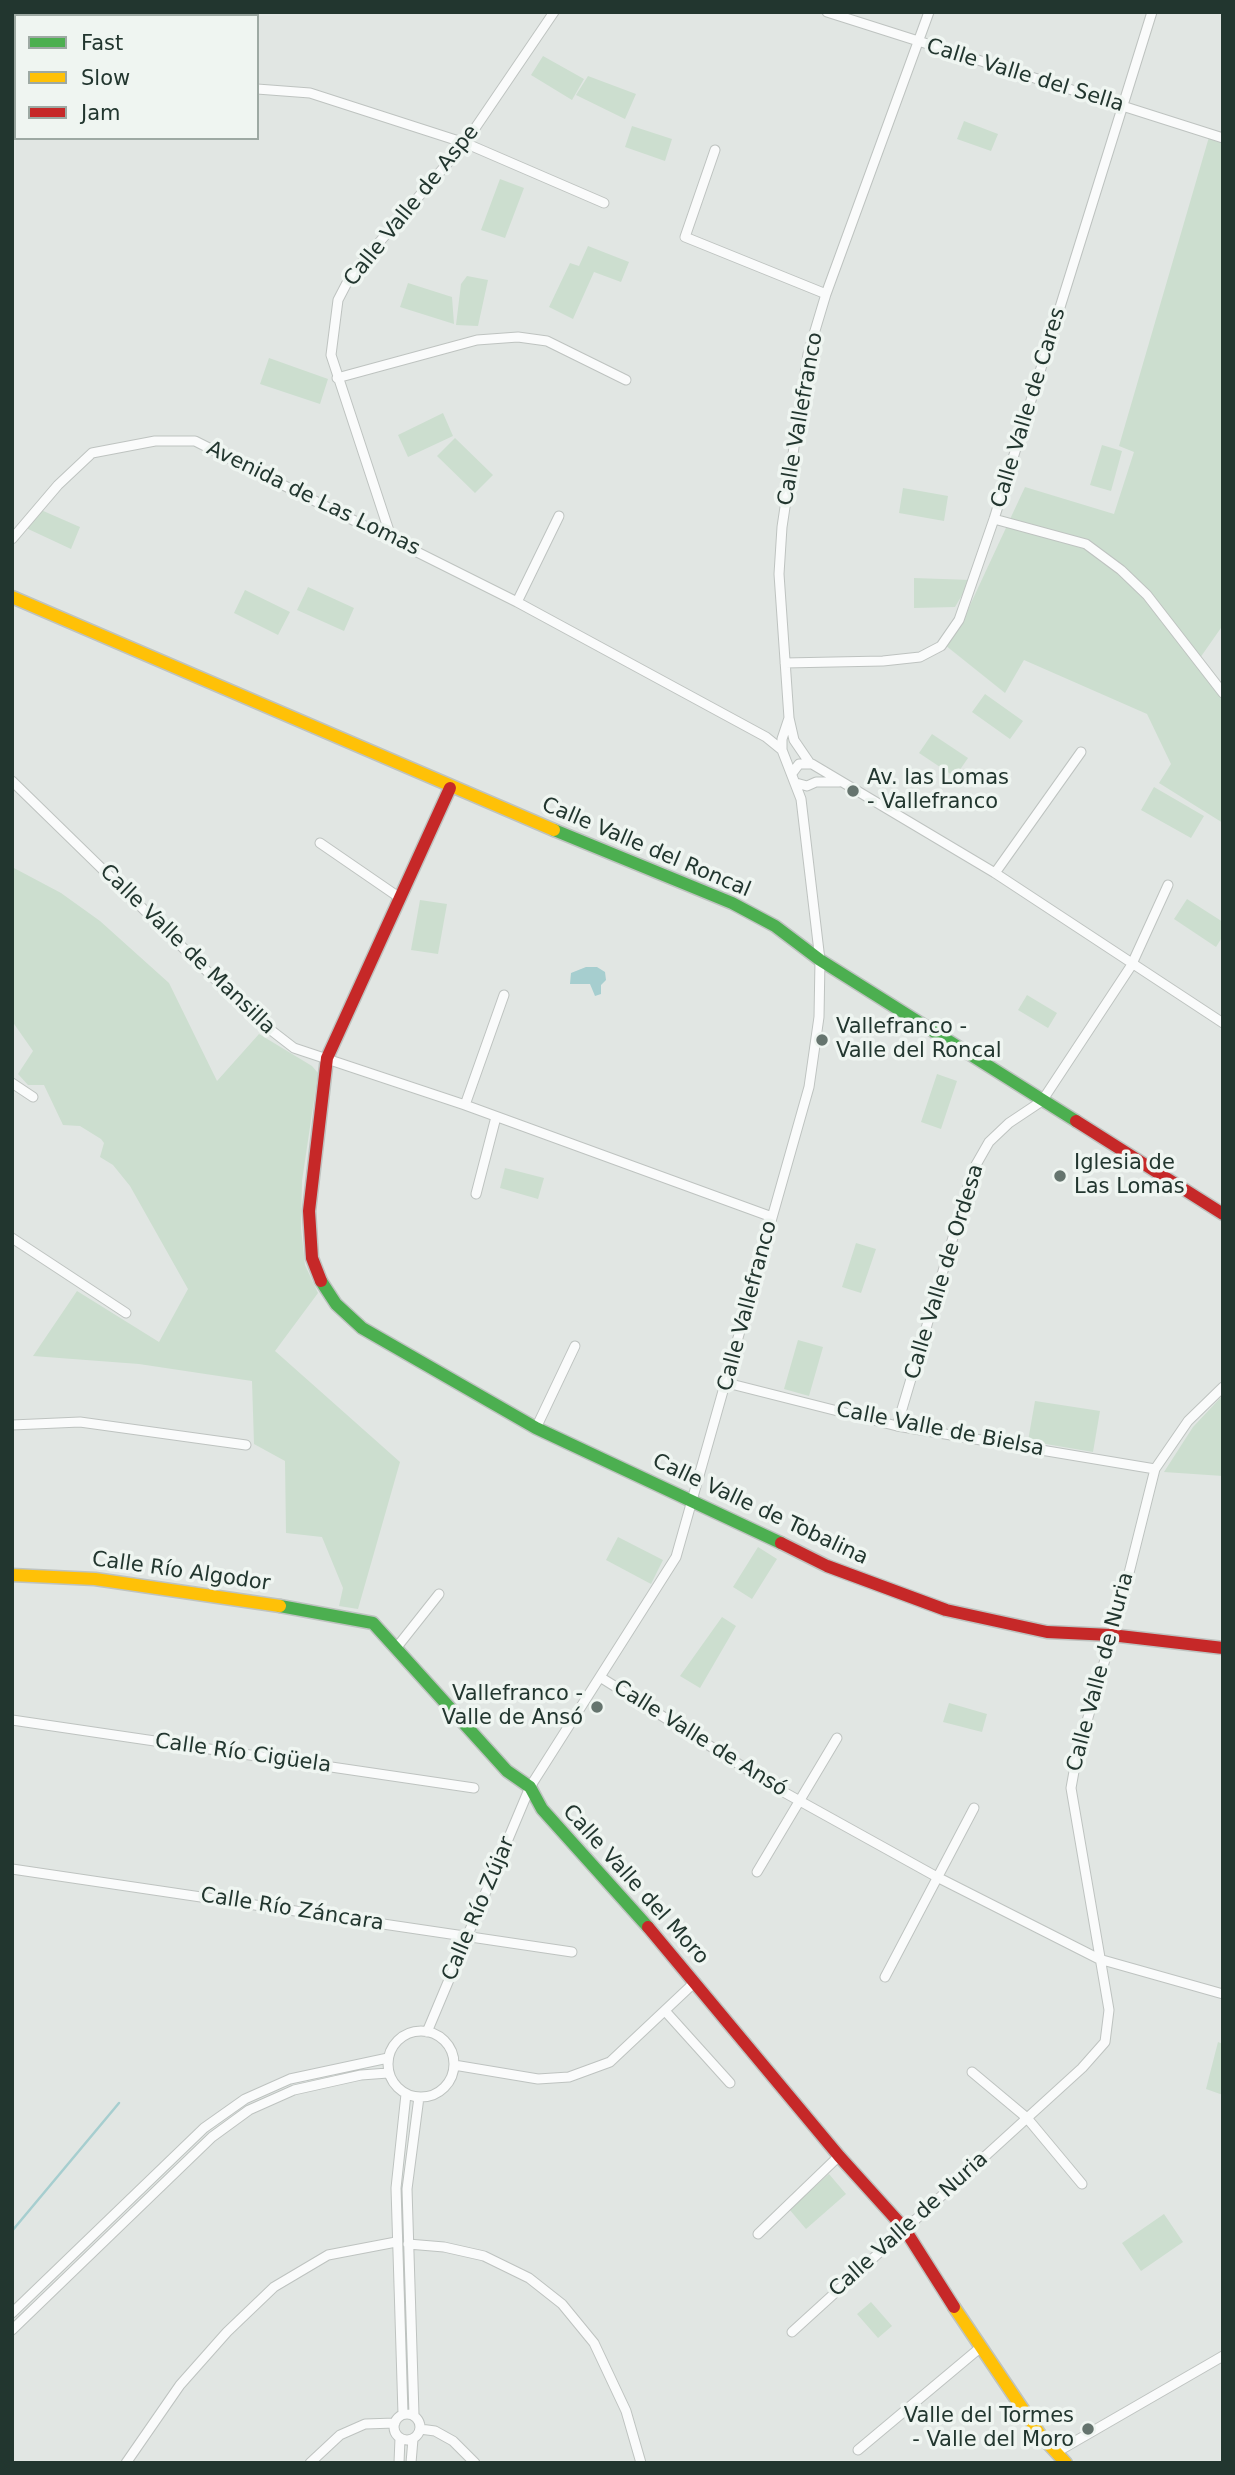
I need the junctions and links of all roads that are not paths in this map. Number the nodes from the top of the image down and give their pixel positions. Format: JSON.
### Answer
{"nodes":[{"id":1,"x":554,"y":12,"type":"edge"},
{"id":2,"x":827,"y":12,"type":"edge"},
{"id":3,"x":929,"y":12,"type":"edge"},
{"id":4,"x":1152,"y":12,"type":"edge"},
{"id":5,"x":918,"y":42,"type":"junction"},
{"id":6,"x":259,"y":89,"type":"edge"},
{"id":7,"x":1123,"y":106,"type":"junction"},
{"id":8,"x":1223,"y":138,"type":"edge"},
{"id":9,"x":465,"y":142,"type":"junction"},
{"id":10,"x":715,"y":150,"type":"dead end"},
{"id":11,"x":604,"y":204,"type":"dead end"},
{"id":12,"x":827,"y":294,"type":"junction"},
{"id":13,"x":337,"y":378,"type":"junction"},
{"id":14,"x":626,"y":380,"type":"dead end"},
{"id":15,"x":559,"y":516,"type":"dead end"},
{"id":16,"x":994,"y":519,"type":"junction"},
{"id":17,"x":391,"y":537,"type":"junction"},
{"id":18,"x":12,"y":539,"type":"edge"},
{"id":19,"x":12,"y":597,"type":"edge"},
{"id":20,"x":517,"y":602,"type":"junction"},
{"id":21,"x":785,"y":663,"type":"junction"},
{"id":22,"x":1223,"y":693,"type":"edge"},
{"id":23,"x":789,"y":718,"type":"junction"},
{"id":24,"x":766,"y":737,"type":"junction"},
{"id":25,"x":782,"y":739,"type":"junction"},
{"id":26,"x":794,"y":740,"type":"junction"},
{"id":27,"x":782,"y":750,"type":"junction"},
{"id":28,"x":1081,"y":752,"type":"dead end"},
{"id":29,"x":811,"y":763,"type":"junction"},
{"id":30,"x":793,"y":772,"type":"junction"},
{"id":31,"x":12,"y":781,"type":"edge"},
{"id":32,"x":816,"y":782,"type":"junction"},
{"id":33,"x":841,"y":782,"type":"junction"},
{"id":34,"x":796,"y":783,"type":"junction"},
{"id":35,"x":450,"y":788,"type":"junction"},
{"id":36,"x":320,"y":843,"type":"dead end"},
{"id":37,"x":995,"y":873,"type":"junction"},
{"id":38,"x":1167,"y":885,"type":"dead end"},
{"id":39,"x":400,"y":898,"type":"junction"},
{"id":40,"x":820,"y":960,"type":"junction"},
{"id":41,"x":1131,"y":966,"type":"junction"},
{"id":42,"x":504,"y":995,"type":"dead end"},
{"id":43,"x":1223,"y":1024,"type":"edge"},
{"id":44,"x":327,"y":1058,"type":"junction"},
{"id":45,"x":12,"y":1083,"type":"edge"},
{"id":46,"x":33,"y":1097,"type":"dead end"},
{"id":47,"x":1042,"y":1101,"type":"junction"},
{"id":48,"x":465,"y":1105,"type":"junction"},
{"id":49,"x":496,"y":1117,"type":"junction"},
{"id":50,"x":476,"y":1194,"type":"dead end"},
{"id":51,"x":1223,"y":1214,"type":"edge"},
{"id":52,"x":772,"y":1217,"type":"junction"},
{"id":53,"x":12,"y":1238,"type":"edge"},
{"id":54,"x":126,"y":1313,"type":"dead end"},
{"id":55,"x":575,"y":1346,"type":"dead end"},
{"id":56,"x":727,"y":1383,"type":"junction"},
{"id":57,"x":1223,"y":1387,"type":"edge"},
{"id":58,"x":12,"y":1425,"type":"edge"},
{"id":59,"x":897,"y":1426,"type":"junction"},
{"id":60,"x":536,"y":1428,"type":"junction"},
{"id":61,"x":246,"y":1446,"type":"dead end"},
{"id":62,"x":1155,"y":1469,"type":"junction"},
{"id":63,"x":691,"y":1499,"type":"junction"},
{"id":64,"x":12,"y":1575,"type":"edge"},
{"id":65,"x":439,"y":1594,"type":"dead end"},
{"id":66,"x":343,"y":1615,"type":"joint"},
{"id":67,"x":1111,"y":1634,"type":"junction"},
{"id":68,"x":397,"y":1647,"type":"junction"},
{"id":69,"x":1223,"y":1648,"type":"edge"},
{"id":70,"x":600,"y":1677,"type":"junction"},
{"id":71,"x":12,"y":1720,"type":"edge"},
{"id":72,"x":836,"y":1738,"type":"dead end"},
{"id":73,"x":530,"y":1787,"type":"junction"},
{"id":74,"x":474,"y":1788,"type":"dead end"},
{"id":75,"x":800,"y":1801,"type":"junction"},
{"id":76,"x":974,"y":1808,"type":"dead end"},
{"id":77,"x":12,"y":1868,"type":"edge"},
{"id":78,"x":757,"y":1872,"type":"dead end"},
{"id":79,"x":937,"y":1877,"type":"junction"},
{"id":80,"x":467,"y":1937,"type":"junction"},
{"id":81,"x":572,"y":1952,"type":"dead end"},
{"id":82,"x":1099,"y":1959,"type":"junction"},
{"id":83,"x":885,"y":1977,"type":"dead end"},
{"id":84,"x":695,"y":1982,"type":"junction"},
{"id":85,"x":1223,"y":1994,"type":"edge"},
{"id":86,"x":666,"y":2012,"type":"junction"},
{"id":87,"x":428,"y":2032,"type":"junction"},
{"id":88,"x":388,"y":2057,"type":"junction"},
{"id":89,"x":454,"y":2065,"type":"junction"},
{"id":90,"x":972,"y":2071,"type":"dead end"},
{"id":91,"x":388,"y":2073,"type":"junction"},
{"id":92,"x":730,"y":2083,"type":"dead end"},
{"id":93,"x":405,"y":2094,"type":"junction"},
{"id":94,"x":419,"y":2097,"type":"junction"},
{"id":95,"x":1027,"y":2118,"type":"junction"},
{"id":96,"x":839,"y":2156,"type":"junction"},
{"id":97,"x":1082,"y":2184,"type":"dead end"},
{"id":98,"x":904,"y":2228,"type":"junction"},
{"id":99,"x":758,"y":2234,"type":"dead end"},
{"id":100,"x":396,"y":2242,"type":"junction"},
{"id":101,"x":408,"y":2244,"type":"junction"},
{"id":102,"x":12,"y":2313,"type":"edge"},
{"id":103,"x":12,"y":2330,"type":"edge"},
{"id":104,"x":792,"y":2332,"type":"dead end"},
{"id":105,"x":981,"y":2347,"type":"junction"},
{"id":106,"x":1223,"y":2356,"type":"edge"},
{"id":107,"x":403,"y":2414,"type":"junction"},
{"id":108,"x":414,"y":2415,"type":"junction"},
{"id":109,"x":395,"y":2423,"type":"junction"},
{"id":110,"x":421,"y":2429,"type":"junction"},
{"id":111,"x":400,"y":2438,"type":"junction"},
{"id":112,"x":413,"y":2439,"type":"junction"},
{"id":113,"x":858,"y":2451,"type":"dead end"},
{"id":114,"x":1055,"y":2453,"type":"junction"},
{"id":115,"x":126,"y":2463,"type":"edge"},
{"id":116,"x":310,"y":2463,"type":"edge"},
{"id":117,"x":399,"y":2463,"type":"edge"},
{"id":118,"x":411,"y":2463,"type":"edge"},
{"id":119,"x":475,"y":2463,"type":"edge"},
{"id":120,"x":641,"y":2463,"type":"edge"},
{"id":121,"x":1066,"y":2463,"type":"edge"}],
"edges":[{"from":1,"to":9,"type":"street","name":"Calle Valle de Aspe"},
{"from":2,"to":5,"type":"street","name":"Calle Valle del Sella"},
{"from":3,"to":5,"type":"street","name":"Calle Vallefranco"},
{"from":4,"to":7,"type":"street","name":"Calle Valle de Cares"},
{"from":5,"to":7,"type":"street","name":"Calle Valle del Sella"},
{"from":5,"to":12,"type":"street","name":"Calle Vallefranco"},
{"from":6,"to":9,"type":"street"},
{"from":7,"to":8,"type":"street","name":"Calle Valle del Sella"},
{"from":7,"to":16,"type":"street","name":"Calle Valle de Cares"},
{"from":9,"to":11,"type":"street"},
{"from":9,"to":13,"type":"street","name":"Calle Valle de Aspe"},
{"from":10,"to":12,"type":"street"},
{"from":12,"to":21,"type":"street","name":"Calle Vallefranco"},
{"from":13,"to":14,"type":"street"},
{"from":13,"to":17,"type":"street","name":"Calle Valle de Aspe"},
{"from":15,"to":20,"type":"street"},
{"from":16,"to":21,"type":"street","name":"Calle Valle de Cares"},
{"from":16,"to":22,"type":"street"},
{"from":17,"to":18,"type":"street","name":"Avenida de Las Lomas"},
{"from":17,"to":20,"type":"street","name":"Avenida de Las Lomas"},
{"from":19,"to":35,"type":"street","name":"Calle Valle del Roncal"},
{"from":20,"to":24,"type":"street","name":"Avenida de Las Lomas"},
{"from":21,"to":23,"type":"street","name":"Calle Vallefranco"},
{"from":23,"to":25,"type":"street","name":"Calle Vallefranco"},
{"from":23,"to":26,"type":"street","name":"Calle Vallefranco"},
{"from":24,"to":25,"type":"street","name":"Avenida de Las Lomas"},
{"from":24,"to":27,"type":"street","name":"Avenida de Las Lomas"},
{"from":25,"to":26,"type":"street"},
{"from":25,"to":27,"type":"street","name":"Calle Vallefranco"},
{"from":26,"to":29,"type":"street","name":"Calle Vallefranco"},
{"from":27,"to":30,"type":"street","name":"Calle Vallefranco"},
{"from":28,"to":37,"type":"street"},
{"from":29,"to":30,"type":"street"},
{"from":29,"to":32,"type":"street"},
{"from":29,"to":33,"type":"street"},
{"from":30,"to":34,"type":"street"},
{"from":31,"to":44,"type":"street","name":"Calle Valle de Mansilla"},
{"from":32,"to":33,"type":"street"},
{"from":32,"to":34,"type":"street"},
{"from":33,"to":37,"type":"street"},
{"from":34,"to":40,"type":"street","name":"Calle Vallefranco"},
{"from":35,"to":39,"type":"street","name":"Calle Valle de Tobalina"},
{"from":35,"to":40,"type":"street","name":"Calle Valle del Roncal"},
{"from":36,"to":39,"type":"street"},
{"from":37,"to":41,"type":"street"},
{"from":38,"to":41,"type":"street","name":"Calle Valle de Ordesa"},
{"from":39,"to":44,"type":"street","name":"Calle Valle de Tobalina"},
{"from":40,"to":47,"type":"street","name":"Calle Valle del Roncal"},
{"from":40,"to":52,"type":"street","name":"Calle Vallefranco"},
{"from":41,"to":43,"type":"street"},
{"from":41,"to":47,"type":"street","name":"Calle Valle de Ordesa"},
{"from":42,"to":48,"type":"street"},
{"from":44,"to":48,"type":"street","name":"Calle Valle de Mansilla"},
{"from":44,"to":60,"type":"street","name":"Calle Valle de Tobalina"},
{"from":45,"to":46,"type":"street"},
{"from":47,"to":51,"type":"street","name":"Calle Valle del Roncal"},
{"from":47,"to":59,"type":"street","name":"Calle Valle de Ordesa"},
{"from":48,"to":49,"type":"street","name":"Calle Valle de Mansilla"},
{"from":49,"to":50,"type":"street"},
{"from":49,"to":52,"type":"street","name":"Calle Valle de Mansilla"},
{"from":52,"to":56,"type":"street","name":"Calle Vallefranco"},
{"from":53,"to":54,"type":"street"},
{"from":55,"to":60,"type":"street"},
{"from":56,"to":59,"type":"street","name":"Calle Valle de Bielsa"},
{"from":56,"to":63,"type":"street","name":"Calle Vallefranco"},
{"from":57,"to":62,"type":"street","name":"Calle Valle de Nuria"},
{"from":58,"to":61,"type":"street"},
{"from":59,"to":62,"type":"street","name":"Calle Valle de Bielsa"},
{"from":60,"to":63,"type":"street","name":"Calle Valle de Tobalina"},
{"from":62,"to":67,"type":"street","name":"Calle Valle de Nuria"},
{"from":63,"to":67,"type":"street","name":"Calle Valle de Tobalina"},
{"from":63,"to":70,"type":"street","name":"Calle Vallefranco"},
{"from":64,"to":66,"type":"street","name":"Calle Río Algodor"},
{"from":65,"to":68,"type":"street"},
{"from":66,"to":68,"type":"street","name":"Calle Valle del Moro"},
{"from":67,"to":69,"type":"street","name":"Calle Valle de Tobalina"},
{"from":67,"to":82,"type":"street","name":"Calle Valle de Nuria"},
{"from":68,"to":73,"type":"street","name":"Calle Valle del Moro"},
{"from":70,"to":73,"type":"street","name":"Calle Vallefranco"},
{"from":70,"to":75,"type":"street","name":"Calle Valle de Ansó"},
{"from":71,"to":74,"type":"street","name":"Calle Río Cigüela"},
{"from":72,"to":75,"type":"street","name":"Calle Valle de Ansó"},
{"from":73,"to":80,"type":"street","name":"Calle Río Zújar"},
{"from":73,"to":84,"type":"street","name":"Calle Valle del Moro"},
{"from":75,"to":78,"type":"street","name":"Calle Valle de Ansó"},
{"from":75,"to":79,"type":"street","name":"Calle Valle de Ansó"},
{"from":76,"to":79,"type":"street"},
{"from":77,"to":80,"type":"street","name":"Calle Río Záncara"},
{"from":79,"to":82,"type":"street","name":"Calle Valle de Ansó"},
{"from":79,"to":83,"type":"street"},
{"from":80,"to":81,"type":"street","name":"Calle Río Záncara"},
{"from":80,"to":87,"type":"street","name":"Calle Río Zújar"},
{"from":82,"to":85,"type":"street","name":"Calle Valle de Ansó"},
{"from":82,"to":95,"type":"street","name":"Calle Valle de Nuria"},
{"from":84,"to":86,"type":"street"},
{"from":84,"to":96,"type":"street","name":"Calle Valle del Moro"},
{"from":86,"to":89,"type":"street"},
{"from":86,"to":92,"type":"street"},
{"from":87,"to":88,"type":"street"},
{"from":87,"to":89,"type":"street"},
{"from":88,"to":91,"type":"street"},
{"from":88,"to":102,"type":"street"},
{"from":89,"to":94,"type":"street"},
{"from":90,"to":95,"type":"street"},
{"from":91,"to":93,"type":"street"},
{"from":91,"to":103,"type":"street"},
{"from":93,"to":94,"type":"street"},
{"from":93,"to":100,"type":"street"},
{"from":94,"to":101,"type":"street"},
{"from":95,"to":97,"type":"street"},
{"from":95,"to":98,"type":"street","name":"Calle Valle de Nuria"},
{"from":96,"to":98,"type":"street","name":"Calle Valle del Moro"},
{"from":96,"to":99,"type":"street"},
{"from":98,"to":104,"type":"street","name":"Calle Valle de Nuria"},
{"from":98,"to":105,"type":"street","name":"Calle Valle del Moro"},
{"from":100,"to":107,"type":"street"},
{"from":100,"to":115,"type":"street"},
{"from":101,"to":108,"type":"street"},
{"from":101,"to":120,"type":"street"},
{"from":105,"to":113,"type":"street"},
{"from":105,"to":114,"type":"street","name":"Calle Valle del Moro"},
{"from":106,"to":114,"type":"street"},
{"from":107,"to":108,"type":"street"},
{"from":107,"to":109,"type":"street"},
{"from":108,"to":110,"type":"street"},
{"from":109,"to":111,"type":"street"},
{"from":109,"to":116,"type":"street"},
{"from":110,"to":112,"type":"street"},
{"from":110,"to":119,"type":"street"},
{"from":111,"to":112,"type":"street"},
{"from":111,"to":117,"type":"street"},
{"from":112,"to":118,"type":"street"},
{"from":114,"to":121,"type":"street","name":"Calle Valle del Moro"}]}
